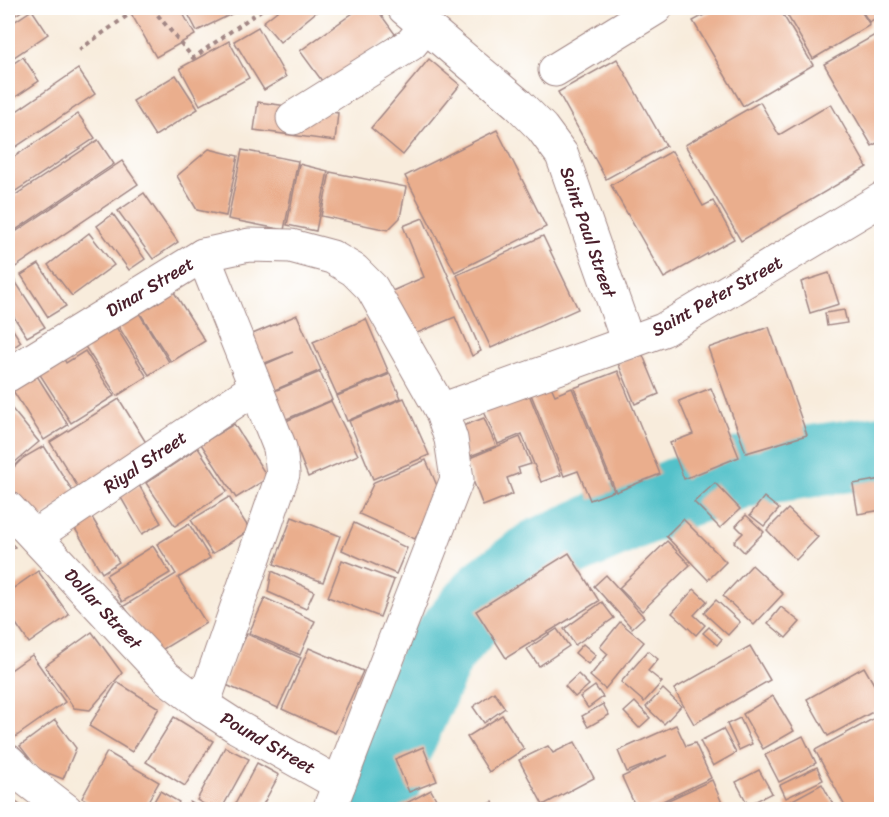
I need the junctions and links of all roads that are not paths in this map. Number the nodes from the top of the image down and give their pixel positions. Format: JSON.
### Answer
{"nodes":[{"id":1,"x":656,"y":8,"type":"edge"},
{"id":2,"x":415,"y":17,"type":"edge"},
{"id":3,"x":555,"y":70,"type":"dead end"},
{"id":4,"x":293,"y":117,"type":"dead end"},
{"id":5,"x":875,"y":211,"type":"edge"},
{"id":6,"x":203,"y":255,"type":"junction"},
{"id":7,"x":628,"y":342,"type":"junction"},
{"id":8,"x":8,"y":375,"type":"edge"},
{"id":9,"x":255,"y":388,"type":"junction"},
{"id":10,"x":441,"y":410,"type":"junction"},
{"id":11,"x":8,"y":508,"type":"edge"},
{"id":12,"x":34,"y":536,"type":"junction"},
{"id":13,"x":203,"y":705,"type":"junction"},
{"id":14,"x":8,"y":761,"type":"edge"},
{"id":15,"x":334,"y":797,"type":"edge"},
{"id":16,"x":66,"y":810,"type":"edge"}],
"edges":[{"from":1,"to":3,"type":"street"},
{"from":2,"to":4,"type":"street"},
{"from":2,"to":7,"type":"street","name":"Saint Paul Street"},
{"from":5,"to":7,"type":"street","name":"Saint Peter Street"},
{"from":6,"to":8,"type":"street","name":"Dinar Street"},
{"from":6,"to":9,"type":"street","name":"Pound Street"},
{"from":6,"to":10,"type":"street","name":"Dinar Street"},
{"from":7,"to":10,"type":"street","name":"Saint Peter Street"},
{"from":9,"to":12,"type":"street","name":"Riyal Street"},
{"from":9,"to":13,"type":"street","name":"Pound Street"},
{"from":10,"to":15,"type":"street","name":"Pound Street"},
{"from":11,"to":12,"type":"street","name":"Dollar Street"},
{"from":12,"to":13,"type":"street","name":"Dollar Street"},
{"from":13,"to":15,"type":"street","name":"Pound Street"},
{"from":14,"to":16,"type":"street"}]}
